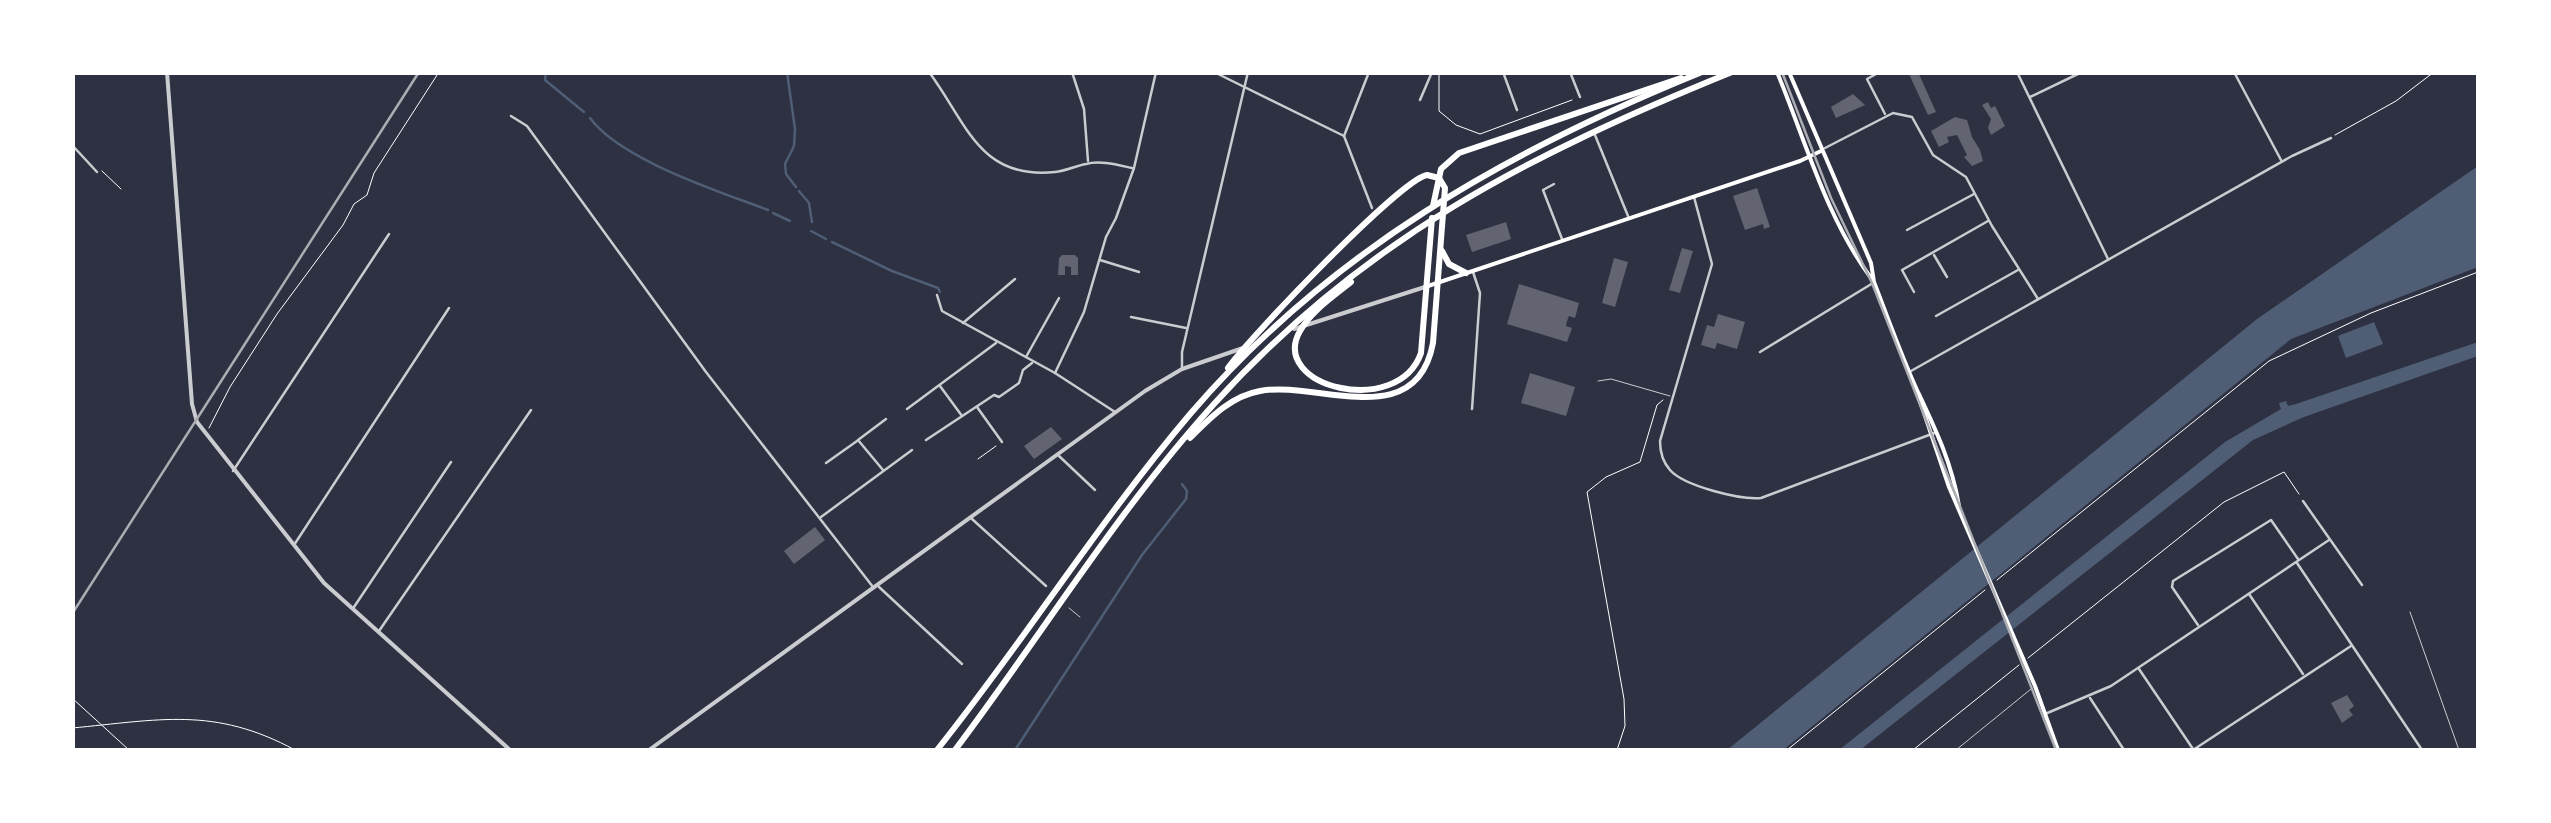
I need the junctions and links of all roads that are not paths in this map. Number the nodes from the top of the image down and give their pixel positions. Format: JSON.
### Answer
{"nodes":[{"id":1,"x":167,"y":72,"type":"edge"},
{"id":2,"x":929,"y":72,"type":"edge"},
{"id":3,"x":1072,"y":72,"type":"edge"},
{"id":4,"x":1156,"y":72,"type":"edge"},
{"id":5,"x":1214,"y":72,"type":"edge"},
{"id":6,"x":1248,"y":72,"type":"edge"},
{"id":7,"x":1369,"y":72,"type":"edge"},
{"id":8,"x":1432,"y":72,"type":"edge"},
{"id":9,"x":1503,"y":72,"type":"edge"},
{"id":10,"x":1570,"y":72,"type":"edge"},
{"id":11,"x":1702,"y":72,"type":"edge"},
{"id":12,"x":1732,"y":72,"type":"edge"},
{"id":13,"x":1777,"y":72,"type":"edge"},
{"id":14,"x":1789,"y":72,"type":"edge"},
{"id":15,"x":2017,"y":72,"type":"edge"},
{"id":16,"x":2082,"y":72,"type":"edge"},
{"id":17,"x":2234,"y":72,"type":"edge"},
{"id":18,"x":1878,"y":73,"type":"edge"},
{"id":19,"x":1692,"y":76,"type":"junction"},
{"id":20,"x":1244,"y":90,"type":"junction"},
{"id":21,"x":1580,"y":97,"type":"road end"},
{"id":22,"x":2029,"y":98,"type":"junction"},
{"id":23,"x":1420,"y":100,"type":"dead end"},
{"id":24,"x":1517,"y":110,"type":"dead end"},
{"id":25,"x":511,"y":116,"type":"dead end"},
{"id":26,"x":1886,"y":116,"type":"junction"},
{"id":27,"x":1594,"y":134,"type":"dead end"},
{"id":28,"x":1344,"y":136,"type":"junction"},
{"id":29,"x":2331,"y":138,"type":"road end"},
{"id":30,"x":72,"y":144,"type":"edge"},
{"id":31,"x":1820,"y":151,"type":"junction"},
{"id":32,"x":1809,"y":157,"type":"junction"},
{"id":33,"x":1088,"y":162,"type":"junction"},
{"id":34,"x":2282,"y":162,"type":"junction"},
{"id":35,"x":1134,"y":168,"type":"junction"},
{"id":36,"x":98,"y":172,"type":"road end"},
{"id":37,"x":1437,"y":177,"type":"junction"},
{"id":38,"x":1554,"y":184,"type":"dead end"},
{"id":39,"x":1975,"y":194,"type":"junction"},
{"id":40,"x":1693,"y":195,"type":"junction"},
{"id":41,"x":1372,"y":208,"type":"dead end"},
{"id":42,"x":1629,"y":218,"type":"junction"},
{"id":43,"x":1989,"y":220,"type":"junction"},
{"id":44,"x":1907,"y":230,"type":"dead end"},
{"id":45,"x":389,"y":234,"type":"dead end"},
{"id":46,"x":1562,"y":240,"type":"junction"},
{"id":47,"x":1441,"y":250,"type":"junction"},
{"id":48,"x":1933,"y":254,"type":"junction"},
{"id":49,"x":1098,"y":260,"type":"junction"},
{"id":50,"x":2108,"y":260,"type":"junction"},
{"id":51,"x":1360,"y":269,"type":"junction"},
{"id":52,"x":2020,"y":269,"type":"junction"},
{"id":53,"x":1139,"y":272,"type":"dead end"},
{"id":54,"x":1469,"y":272,"type":"junction"},
{"id":55,"x":1947,"y":277,"type":"dead end"},
{"id":56,"x":1015,"y":279,"type":"dead end"},
{"id":57,"x":1439,"y":282,"type":"junction"},
{"id":58,"x":1874,"y":282,"type":"junction"},
{"id":59,"x":1428,"y":286,"type":"junction"},
{"id":60,"x":1914,"y":292,"type":"dead end"},
{"id":61,"x":936,"y":295,"type":"dead end"},
{"id":62,"x":1059,"y":298,"type":"dead end"},
{"id":63,"x":2038,"y":300,"type":"junction"},
{"id":64,"x":449,"y":308,"type":"dead end"},
{"id":65,"x":1132,"y":316,"type":"dead end"},
{"id":66,"x":1936,"y":316,"type":"dead end"},
{"id":67,"x":962,"y":324,"type":"junction"},
{"id":68,"x":1188,"y":328,"type":"junction"},
{"id":69,"x":998,"y":342,"type":"junction"},
{"id":70,"x":1760,"y":352,"type":"dead end"},
{"id":71,"x":1025,"y":358,"type":"junction"},
{"id":72,"x":1033,"y":362,"type":"junction"},
{"id":73,"x":1182,"y":369,"type":"junction"},
{"id":74,"x":1910,"y":372,"type":"junction"},
{"id":75,"x":1055,"y":373,"type":"junction"},
{"id":76,"x":1219,"y":382,"type":"junction"},
{"id":77,"x":1598,"y":382,"type":"dead end"},
{"id":78,"x":939,"y":385,"type":"junction"},
{"id":79,"x":1918,"y":393,"type":"junction"},
{"id":80,"x":1673,"y":396,"type":"junction"},
{"id":81,"x":977,"y":407,"type":"junction"},
{"id":82,"x":907,"y":408,"type":"dead end"},
{"id":83,"x":1472,"y":408,"type":"dead end"},
{"id":84,"x":532,"y":410,"type":"dead end"},
{"id":85,"x":1116,"y":413,"type":"junction"},
{"id":86,"x":962,"y":417,"type":"junction"},
{"id":87,"x":886,"y":419,"type":"dead end"},
{"id":88,"x":1938,"y":432,"type":"junction"},
{"id":89,"x":1930,"y":435,"type":"junction"},
{"id":90,"x":858,"y":440,"type":"junction"},
{"id":91,"x":926,"y":440,"type":"dead end"},
{"id":92,"x":1002,"y":442,"type":"road end"},
{"id":93,"x":1176,"y":449,"type":"junction"},
{"id":94,"x":912,"y":450,"type":"dead end"},
{"id":95,"x":1058,"y":455,"type":"junction"},
{"id":96,"x":451,"y":462,"type":"dead end"},
{"id":97,"x":826,"y":463,"type":"dead end"},
{"id":98,"x":232,"y":471,"type":"junction"},
{"id":99,"x":884,"y":472,"type":"junction"},
{"id":100,"x":1094,"y":490,"type":"dead end"},
{"id":101,"x":2303,"y":501,"type":"road end"},
{"id":102,"x":1959,"y":506,"type":"junction"},
{"id":103,"x":820,"y":518,"type":"junction"},
{"id":104,"x":971,"y":518,"type":"junction"},
{"id":105,"x":2329,"y":540,"type":"junction"},
{"id":106,"x":293,"y":546,"type":"junction"},
{"id":107,"x":2298,"y":561,"type":"junction"},
{"id":108,"x":2362,"y":585,"type":"dead end"},
{"id":109,"x":1046,"y":586,"type":"dead end"},
{"id":110,"x":876,"y":587,"type":"junction"},
{"id":111,"x":2249,"y":594,"type":"junction"},
{"id":112,"x":354,"y":608,"type":"junction"},
{"id":113,"x":1069,"y":608,"type":"dead end"},
{"id":114,"x":2410,"y":612,"type":"dead end"},
{"id":115,"x":1080,"y":617,"type":"dead end"},
{"id":116,"x":2199,"y":626,"type":"junction"},
{"id":117,"x":378,"y":632,"type":"junction"},
{"id":118,"x":2352,"y":645,"type":"junction"},
{"id":119,"x":962,"y":664,"type":"dead end"},
{"id":120,"x":2138,"y":668,"type":"junction"},
{"id":121,"x":2304,"y":675,"type":"junction"},
{"id":122,"x":2035,"y":686,"type":"junction"},
{"id":123,"x":2090,"y":697,"type":"junction"},
{"id":124,"x":2046,"y":714,"type":"junction"},
{"id":125,"x":510,"y":750,"type":"edge"},
{"id":126,"x":649,"y":750,"type":"edge"},
{"id":127,"x":937,"y":750,"type":"edge"},
{"id":128,"x":955,"y":750,"type":"edge"},
{"id":129,"x":1956,"y":750,"type":"edge"},
{"id":130,"x":2058,"y":750,"type":"edge"},
{"id":131,"x":2124,"y":750,"type":"edge"},
{"id":132,"x":2194,"y":750,"type":"edge"},
{"id":133,"x":2422,"y":750,"type":"edge"},
{"id":134,"x":2459,"y":750,"type":"edge"}],
"edges":[{"from":1,"to":98,"type":"street"},
{"from":2,"to":33,"type":"street"},
{"from":3,"to":33,"type":"street"},
{"from":4,"to":35,"type":"street"},
{"from":5,"to":20,"type":"street"},
{"from":6,"to":20,"type":"street"},
{"from":7,"to":28,"type":"street"},
{"from":8,"to":23,"type":"street"},
{"from":9,"to":24,"type":"street"},
{"from":10,"to":21,"type":"street"},
{"from":11,"to":19,"type":"highway"},
{"from":12,"to":51,"type":"highway"},
{"from":13,"to":32,"type":"main road"},
{"from":14,"to":31,"type":"main road"},
{"from":15,"to":22,"type":"street"},
{"from":16,"to":22,"type":"street"},
{"from":17,"to":34,"type":"street"},
{"from":18,"to":26,"type":"street"},
{"from":19,"to":37,"type":"highway"},
{"from":19,"to":76,"type":"highway"},
{"from":20,"to":28,"type":"street"},
{"from":20,"to":68,"type":"street"},
{"from":22,"to":50,"type":"street"},
{"from":25,"to":103,"type":"street"},
{"from":26,"to":31,"type":"street"},
{"from":26,"to":39,"type":"street"},
{"from":27,"to":42,"type":"street"},
{"from":28,"to":41,"type":"street"},
{"from":29,"to":34,"type":"street"},
{"from":30,"to":36,"type":"street"},
{"from":31,"to":32,"type":"main road"},
{"from":31,"to":58,"type":"main road"},
{"from":32,"to":40,"type":"main road"},
{"from":32,"to":58,"type":"main road"},
{"from":33,"to":35,"type":"street"},
{"from":34,"to":50,"type":"street"},
{"from":35,"to":49,"type":"street"},
{"from":37,"to":47,"type":"highway"},
{"from":37,"to":59,"type":"highway"},
{"from":37,"to":76,"type":"highway"},
{"from":38,"to":46,"type":"street"},
{"from":39,"to":43,"type":"street"},
{"from":39,"to":44,"type":"street"},
{"from":40,"to":42,"type":"main road"},
{"from":40,"to":80,"type":"street"},
{"from":42,"to":46,"type":"main road"},
{"from":43,"to":48,"type":"street"},
{"from":43,"to":52,"type":"street"},
{"from":45,"to":98,"type":"street"},
{"from":46,"to":54,"type":"main road"},
{"from":47,"to":54,"type":"highway"},
{"from":47,"to":57,"type":"highway"},
{"from":48,"to":55,"type":"street"},
{"from":48,"to":60,"type":"street"},
{"from":49,"to":53,"type":"street"},
{"from":49,"to":75,"type":"street"},
{"from":50,"to":63,"type":"street"},
{"from":51,"to":59,"type":"highway"},
{"from":51,"to":93,"type":"highway"},
{"from":52,"to":63,"type":"street"},
{"from":52,"to":66,"type":"street"},
{"from":54,"to":57,"type":"main road"},
{"from":54,"to":83,"type":"street"},
{"from":56,"to":67,"type":"street"},
{"from":57,"to":59,"type":"main road"},
{"from":57,"to":93,"type":"highway"},
{"from":58,"to":70,"type":"street"},
{"from":58,"to":74,"type":"main road"},
{"from":59,"to":73,"type":"street"},
{"from":61,"to":67,"type":"street"},
{"from":62,"to":71,"type":"street"},
{"from":63,"to":74,"type":"street"},
{"from":64,"to":106,"type":"street"},
{"from":65,"to":68,"type":"street"},
{"from":67,"to":69,"type":"street"},
{"from":68,"to":73,"type":"street"},
{"from":69,"to":71,"type":"street"},
{"from":69,"to":78,"type":"street"},
{"from":71,"to":72,"type":"street"},
{"from":72,"to":75,"type":"street"},
{"from":72,"to":81,"type":"street"},
{"from":73,"to":85,"type":"street"},
{"from":74,"to":79,"type":"main road"},
{"from":75,"to":85,"type":"street"},
{"from":76,"to":127,"type":"highway"},
{"from":77,"to":80,"type":"lane"},
{"from":78,"to":82,"type":"street"},
{"from":78,"to":86,"type":"street"},
{"from":79,"to":88,"type":"main road"},
{"from":79,"to":89,"type":"main road"},
{"from":80,"to":89,"type":"street"},
{"from":81,"to":86,"type":"street"},
{"from":81,"to":92,"type":"street"},
{"from":84,"to":117,"type":"street"},
{"from":85,"to":95,"type":"street"},
{"from":86,"to":91,"type":"street"},
{"from":87,"to":90,"type":"street"},
{"from":88,"to":89,"type":"street"},
{"from":88,"to":102,"type":"main road"},
{"from":89,"to":102,"type":"main road"},
{"from":90,"to":97,"type":"street"},
{"from":90,"to":99,"type":"street"},
{"from":93,"to":128,"type":"highway"},
{"from":94,"to":99,"type":"street"},
{"from":95,"to":100,"type":"street"},
{"from":95,"to":104,"type":"street"},
{"from":96,"to":112,"type":"street"},
{"from":98,"to":106,"type":"street"},
{"from":99,"to":103,"type":"street"},
{"from":101,"to":105,"type":"street"},
{"from":102,"to":122,"type":"main road"},
{"from":103,"to":110,"type":"street"},
{"from":104,"to":109,"type":"street"},
{"from":104,"to":110,"type":"street"},
{"from":105,"to":107,"type":"street"},
{"from":105,"to":108,"type":"street"},
{"from":106,"to":112,"type":"street"},
{"from":107,"to":111,"type":"street"},
{"from":107,"to":116,"type":"street"},
{"from":107,"to":118,"type":"street"},
{"from":110,"to":119,"type":"street"},
{"from":110,"to":126,"type":"street"},
{"from":111,"to":116,"type":"street"},
{"from":111,"to":121,"type":"street"},
{"from":112,"to":117,"type":"street"},
{"from":113,"to":115,"type":"lane"},
{"from":114,"to":134,"type":"lane"},
{"from":116,"to":120,"type":"street"},
{"from":117,"to":125,"type":"street"},
{"from":118,"to":121,"type":"street"},
{"from":118,"to":133,"type":"street"},
{"from":120,"to":123,"type":"street"},
{"from":120,"to":132,"type":"street"},
{"from":121,"to":132,"type":"street"},
{"from":122,"to":124,"type":"main road"},
{"from":122,"to":129,"type":"lane"},
{"from":123,"to":124,"type":"street"},
{"from":123,"to":131,"type":"street"},
{"from":124,"to":130,"type":"main road"}]}
